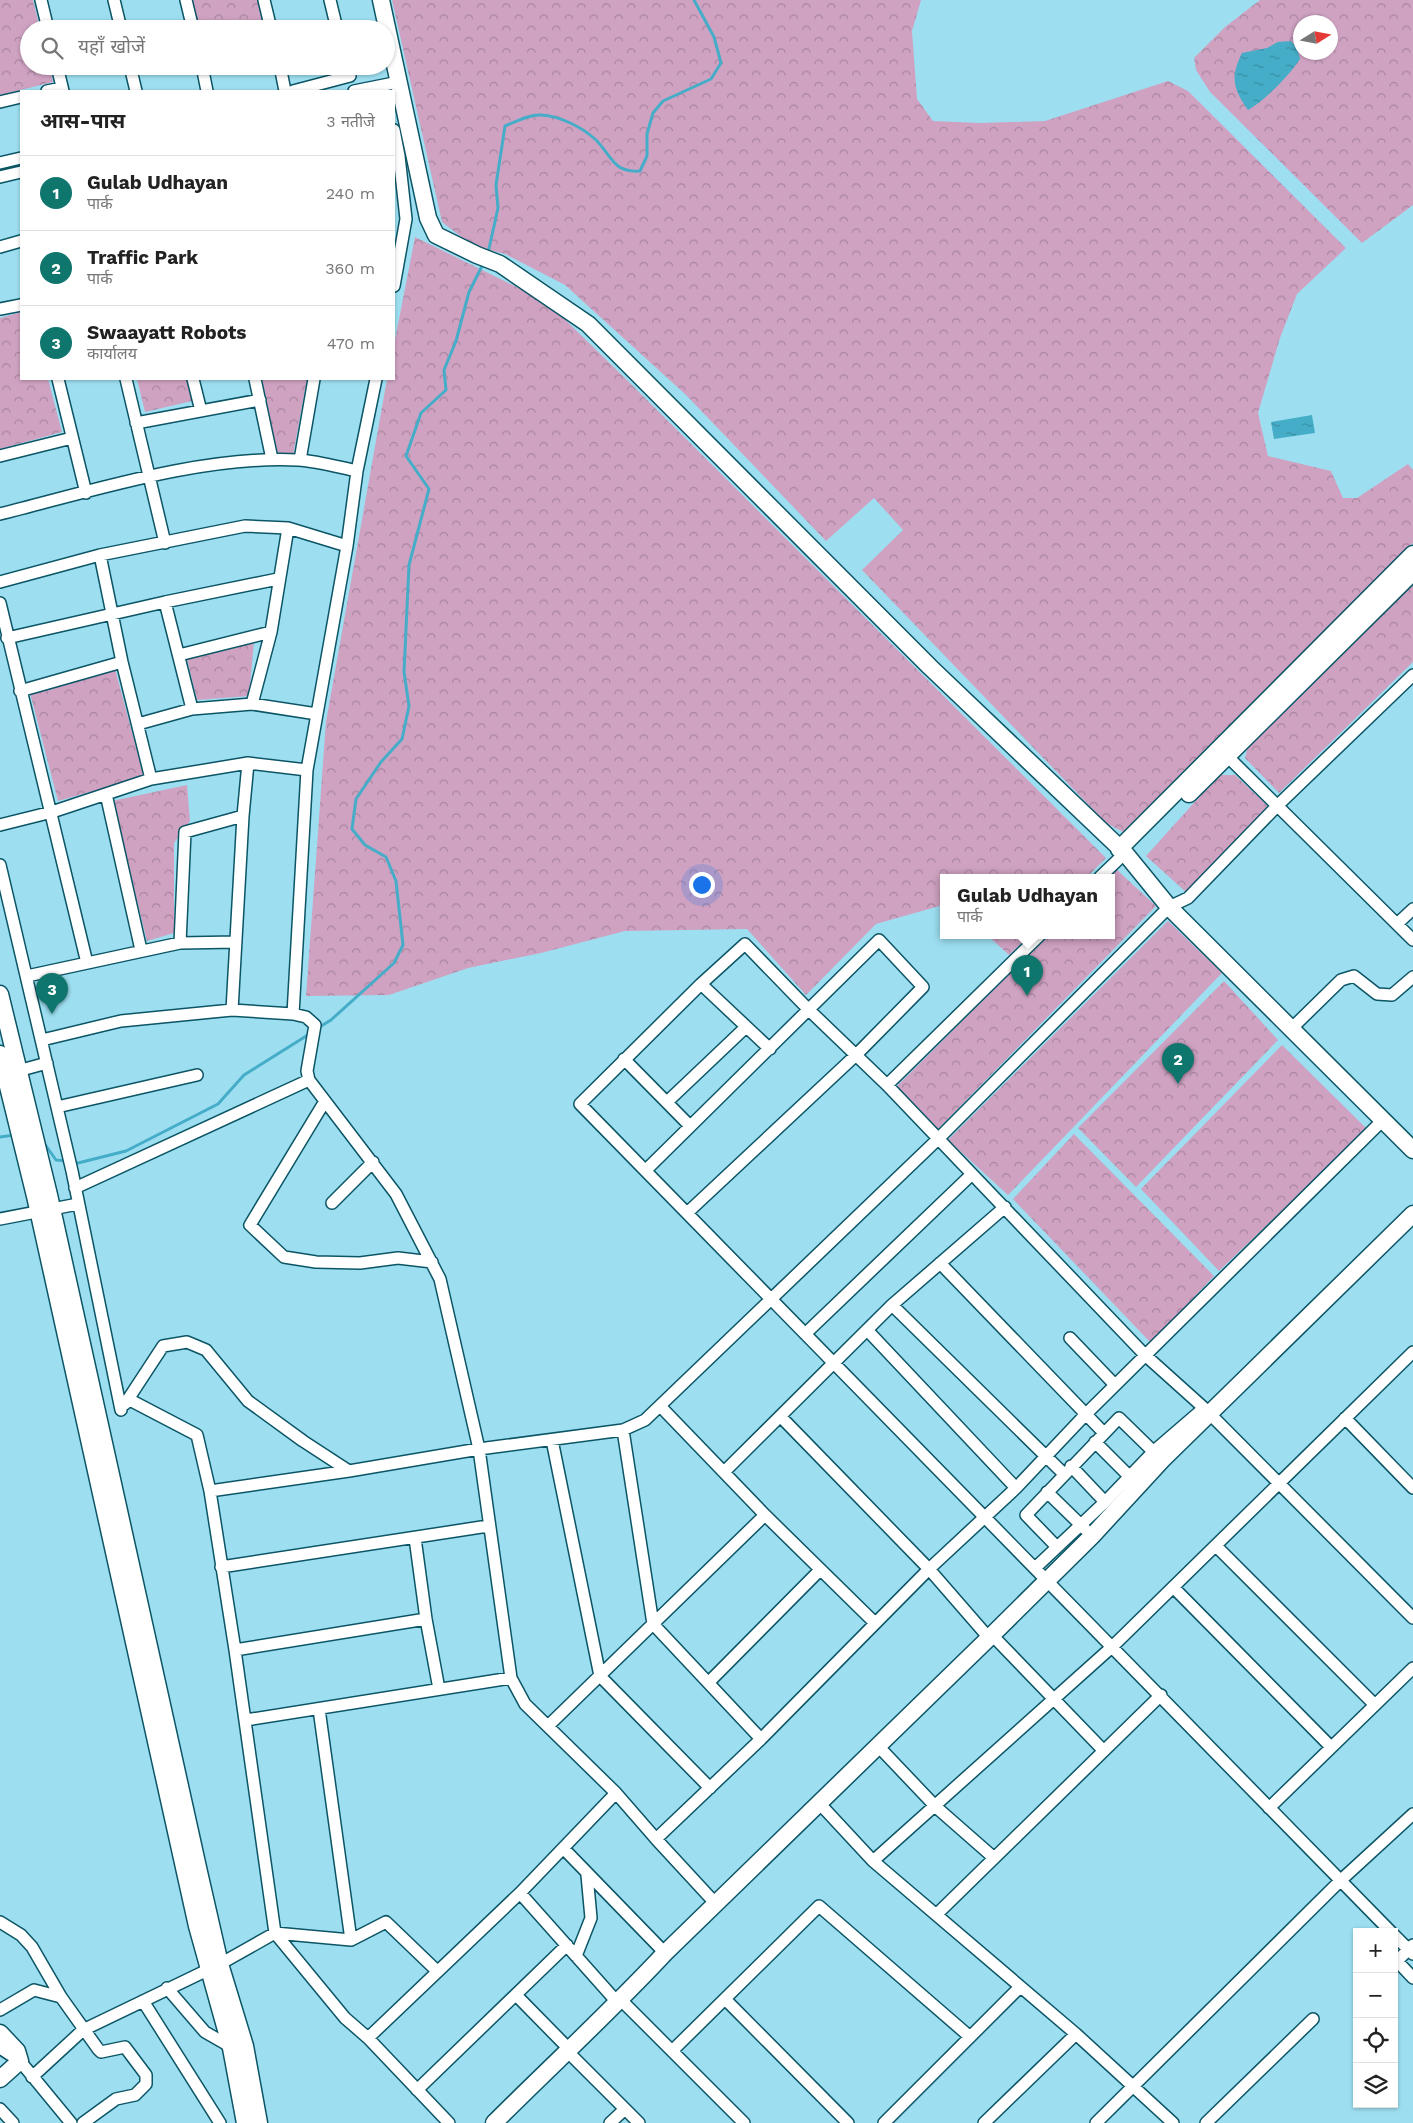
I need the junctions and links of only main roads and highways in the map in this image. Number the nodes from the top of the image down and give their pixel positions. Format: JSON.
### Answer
{"nodes":[{"id":1,"x":381,"y":0,"type":"edge"},
{"id":2,"x":383,"y":20,"type":"edge"},
{"id":3,"x":395,"y":103,"type":"edge"},
{"id":4,"x":1413,"y":554,"type":"edge"},
{"id":5,"x":1413,"y":572,"type":"edge"},
{"id":6,"x":1224,"y":753,"type":"junction"},
{"id":7,"x":1122,"y":851,"type":"junction"},
{"id":8,"x":0,"y":994,"type":"edge"},
{"id":9,"x":0,"y":1054,"type":"edge"},
{"id":10,"x":8,"y":1074,"type":"edge"},
{"id":11,"x":1413,"y":1150,"type":"edge"},
{"id":12,"x":1413,"y":1214,"type":"edge"},
{"id":13,"x":0,"y":2033,"type":"edge"},
{"id":14,"x":238,"y":2047,"type":"junction"},
{"id":15,"x":1,"y":2049,"type":"edge"},
{"id":16,"x":0,"y":2068,"type":"edge"},
{"id":17,"x":0,"y":2079,"type":"edge"},
{"id":18,"x":246,"y":2123,"type":"edge"},
{"id":19,"x":259,"y":2123,"type":"edge"},
{"id":20,"x":494,"y":2123,"type":"edge"}],
"edges":[{"from":1,"to":2,"type":"main road"},
{"from":3,"to":7,"type":"main road"},
{"from":4,"to":6,"type":"main road"},
{"from":5,"to":6,"type":"main road"},
{"from":6,"to":7,"type":"main road"},
{"from":7,"to":11,"type":"main road"},
{"from":8,"to":10,"type":"main road"},
{"from":9,"to":10,"type":"main road"},
{"from":10,"to":14,"type":"main road"},
{"from":12,"to":20,"type":"main road"},
{"from":13,"to":17,"type":"main road"},
{"from":14,"to":18,"type":"main road"},
{"from":14,"to":19,"type":"main road"},
{"from":15,"to":16,"type":"main road"}]}
